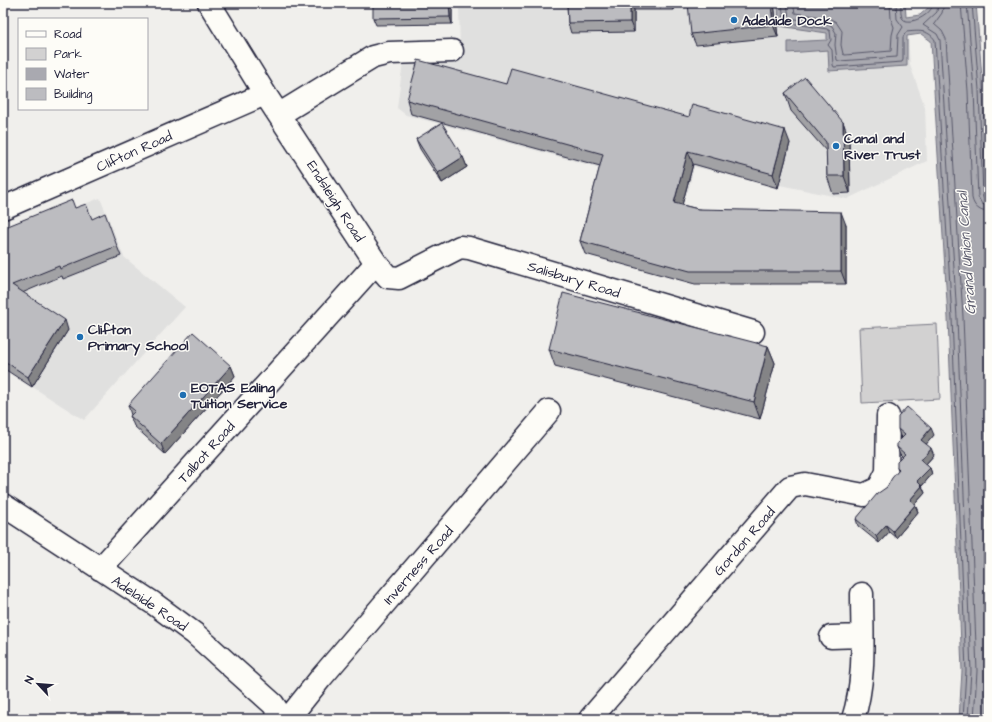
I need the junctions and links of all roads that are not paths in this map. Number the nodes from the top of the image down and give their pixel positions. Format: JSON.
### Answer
{"nodes":[{"id":1,"x":209,"y":3,"type":"edge"},
{"id":2,"x":452,"y":51,"type":"dead end"},
{"id":3,"x":265,"y":94,"type":"junction"},
{"id":4,"x":280,"y":114,"type":"junction"},
{"id":5,"x":3,"y":208,"type":"edge"},
{"id":6,"x":376,"y":263,"type":"junction"},
{"id":7,"x":399,"y":278,"type":"joint"},
{"id":8,"x":753,"y":332,"type":"dead end"},
{"id":9,"x":549,"y":412,"type":"dead end"},
{"id":10,"x":888,"y":416,"type":"dead end"},
{"id":11,"x":3,"y":505,"type":"edge"},
{"id":12,"x":100,"y":569,"type":"junction"},
{"id":13,"x":862,"y":594,"type":"dead end"},
{"id":14,"x":862,"y":636,"type":"junction"},
{"id":15,"x":831,"y":637,"type":"dead end"},
{"id":16,"x":600,"y":716,"type":"edge"},
{"id":17,"x":283,"y":719,"type":"edge"},
{"id":18,"x":288,"y":719,"type":"edge"},
{"id":19,"x":853,"y":719,"type":"edge"}],
"edges":[{"from":1,"to":3,"type":"street","name":"Endsleigh Road"},
{"from":2,"to":4,"type":"street"},
{"from":3,"to":4,"type":"street","name":"Endsleigh Road"},
{"from":3,"to":5,"type":"street","name":"Clifton Road"},
{"from":4,"to":6,"type":"street","name":"Endsleigh Road"},
{"from":6,"to":7,"type":"street","name":"Endsleigh Road"},
{"from":6,"to":12,"type":"street","name":"Talbot Road"},
{"from":7,"to":8,"type":"street","name":"Salisbury Road"},
{"from":9,"to":18,"type":"street","name":"Inverness Road"},
{"from":10,"to":16,"type":"street","name":"Gordon Road"},
{"from":11,"to":12,"type":"street","name":"Adelaide Road"},
{"from":12,"to":17,"type":"street","name":"Adelaide Road"},
{"from":13,"to":14,"type":"street"},
{"from":14,"to":15,"type":"street"},
{"from":14,"to":19,"type":"street"}]}
